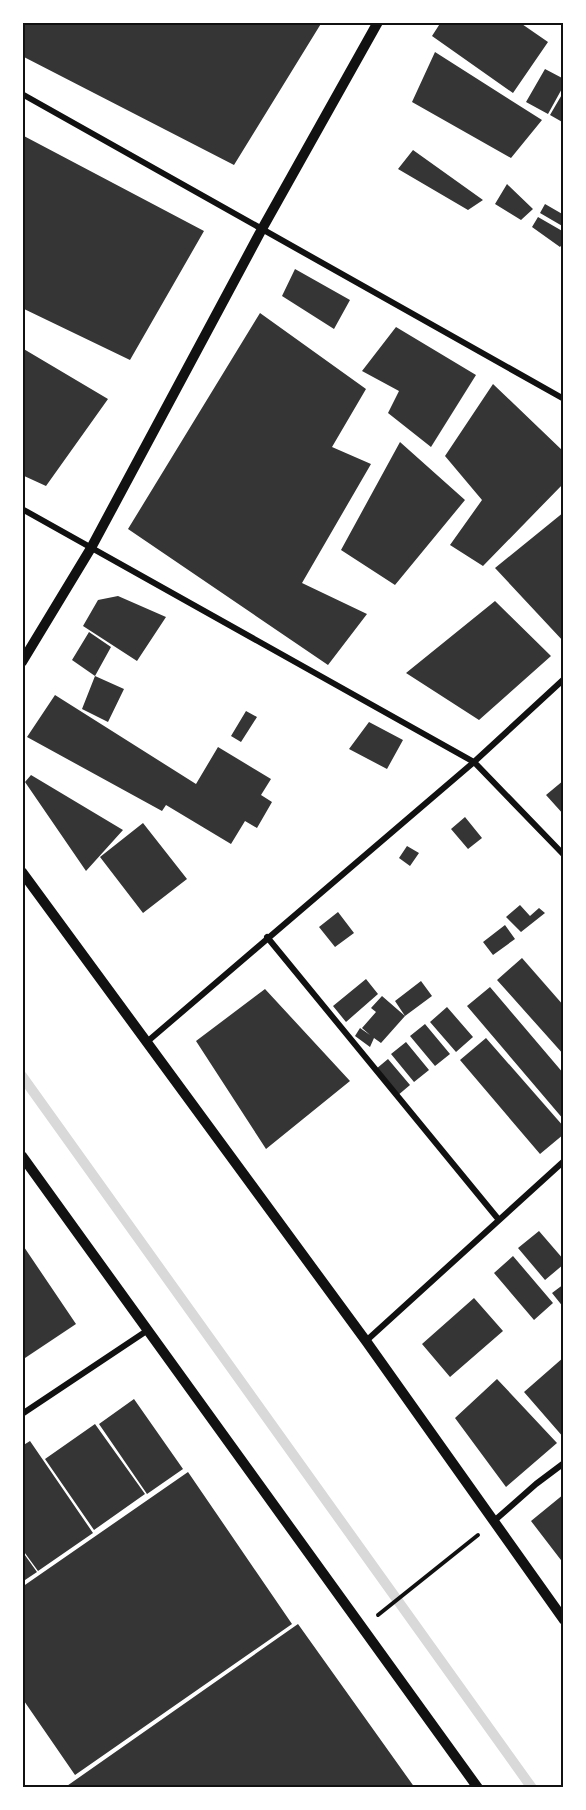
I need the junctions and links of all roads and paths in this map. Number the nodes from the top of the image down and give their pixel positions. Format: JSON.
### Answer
{"nodes":[{"id":1,"x":378,"y":22,"type":"edge"},
{"id":2,"x":22,"y":94,"type":"edge"},
{"id":3,"x":262,"y":230,"type":"junction"},
{"id":4,"x":564,"y":399,"type":"edge"},
{"id":5,"x":22,"y":509,"type":"edge"},
{"id":6,"x":91,"y":548,"type":"junction"},
{"id":7,"x":22,"y":662,"type":"edge"},
{"id":8,"x":564,"y":679,"type":"edge"},
{"id":9,"x":474,"y":762,"type":"junction"},
{"id":10,"x":564,"y":855,"type":"edge"},
{"id":11,"x":22,"y":872,"type":"edge"},
{"id":12,"x":267,"y":937,"type":"junction"},
{"id":13,"x":148,"y":1041,"type":"junction"},
{"id":14,"x":22,"y":1156,"type":"edge"},
{"id":15,"x":564,"y":1161,"type":"edge"},
{"id":16,"x":499,"y":1220,"type":"junction"},
{"id":17,"x":148,"y":1330,"type":"junction"},
{"id":18,"x":366,"y":1341,"type":"junction"},
{"id":19,"x":22,"y":1414,"type":"edge"},
{"id":20,"x":564,"y":1463,"type":"edge"},
{"id":21,"x":494,"y":1521,"type":"junction"},
{"id":22,"x":389,"y":1607,"type":"dead end"},
{"id":23,"x":564,"y":1620,"type":"edge"},
{"id":24,"x":478,"y":1788,"type":"edge"}],
"edges":[{"from":1,"to":3,"type":"street"},
{"from":2,"to":3,"type":"street"},
{"from":3,"to":4,"type":"street"},
{"from":3,"to":6,"type":"street"},
{"from":5,"to":6,"type":"street"},
{"from":6,"to":7,"type":"street"},
{"from":6,"to":9,"type":"street"},
{"from":8,"to":9,"type":"street"},
{"from":9,"to":10,"type":"street"},
{"from":9,"to":12,"type":"street"},
{"from":11,"to":13,"type":"street"},
{"from":12,"to":13,"type":"street"},
{"from":12,"to":16,"type":"street"},
{"from":13,"to":18,"type":"street"},
{"from":14,"to":17,"type":"street"},
{"from":15,"to":16,"type":"street"},
{"from":16,"to":18,"type":"street"},
{"from":17,"to":19,"type":"street"},
{"from":17,"to":24,"type":"street"},
{"from":18,"to":21,"type":"street"},
{"from":20,"to":21,"type":"street"},
{"from":21,"to":22,"type":"path"},
{"from":21,"to":23,"type":"street"}]}
